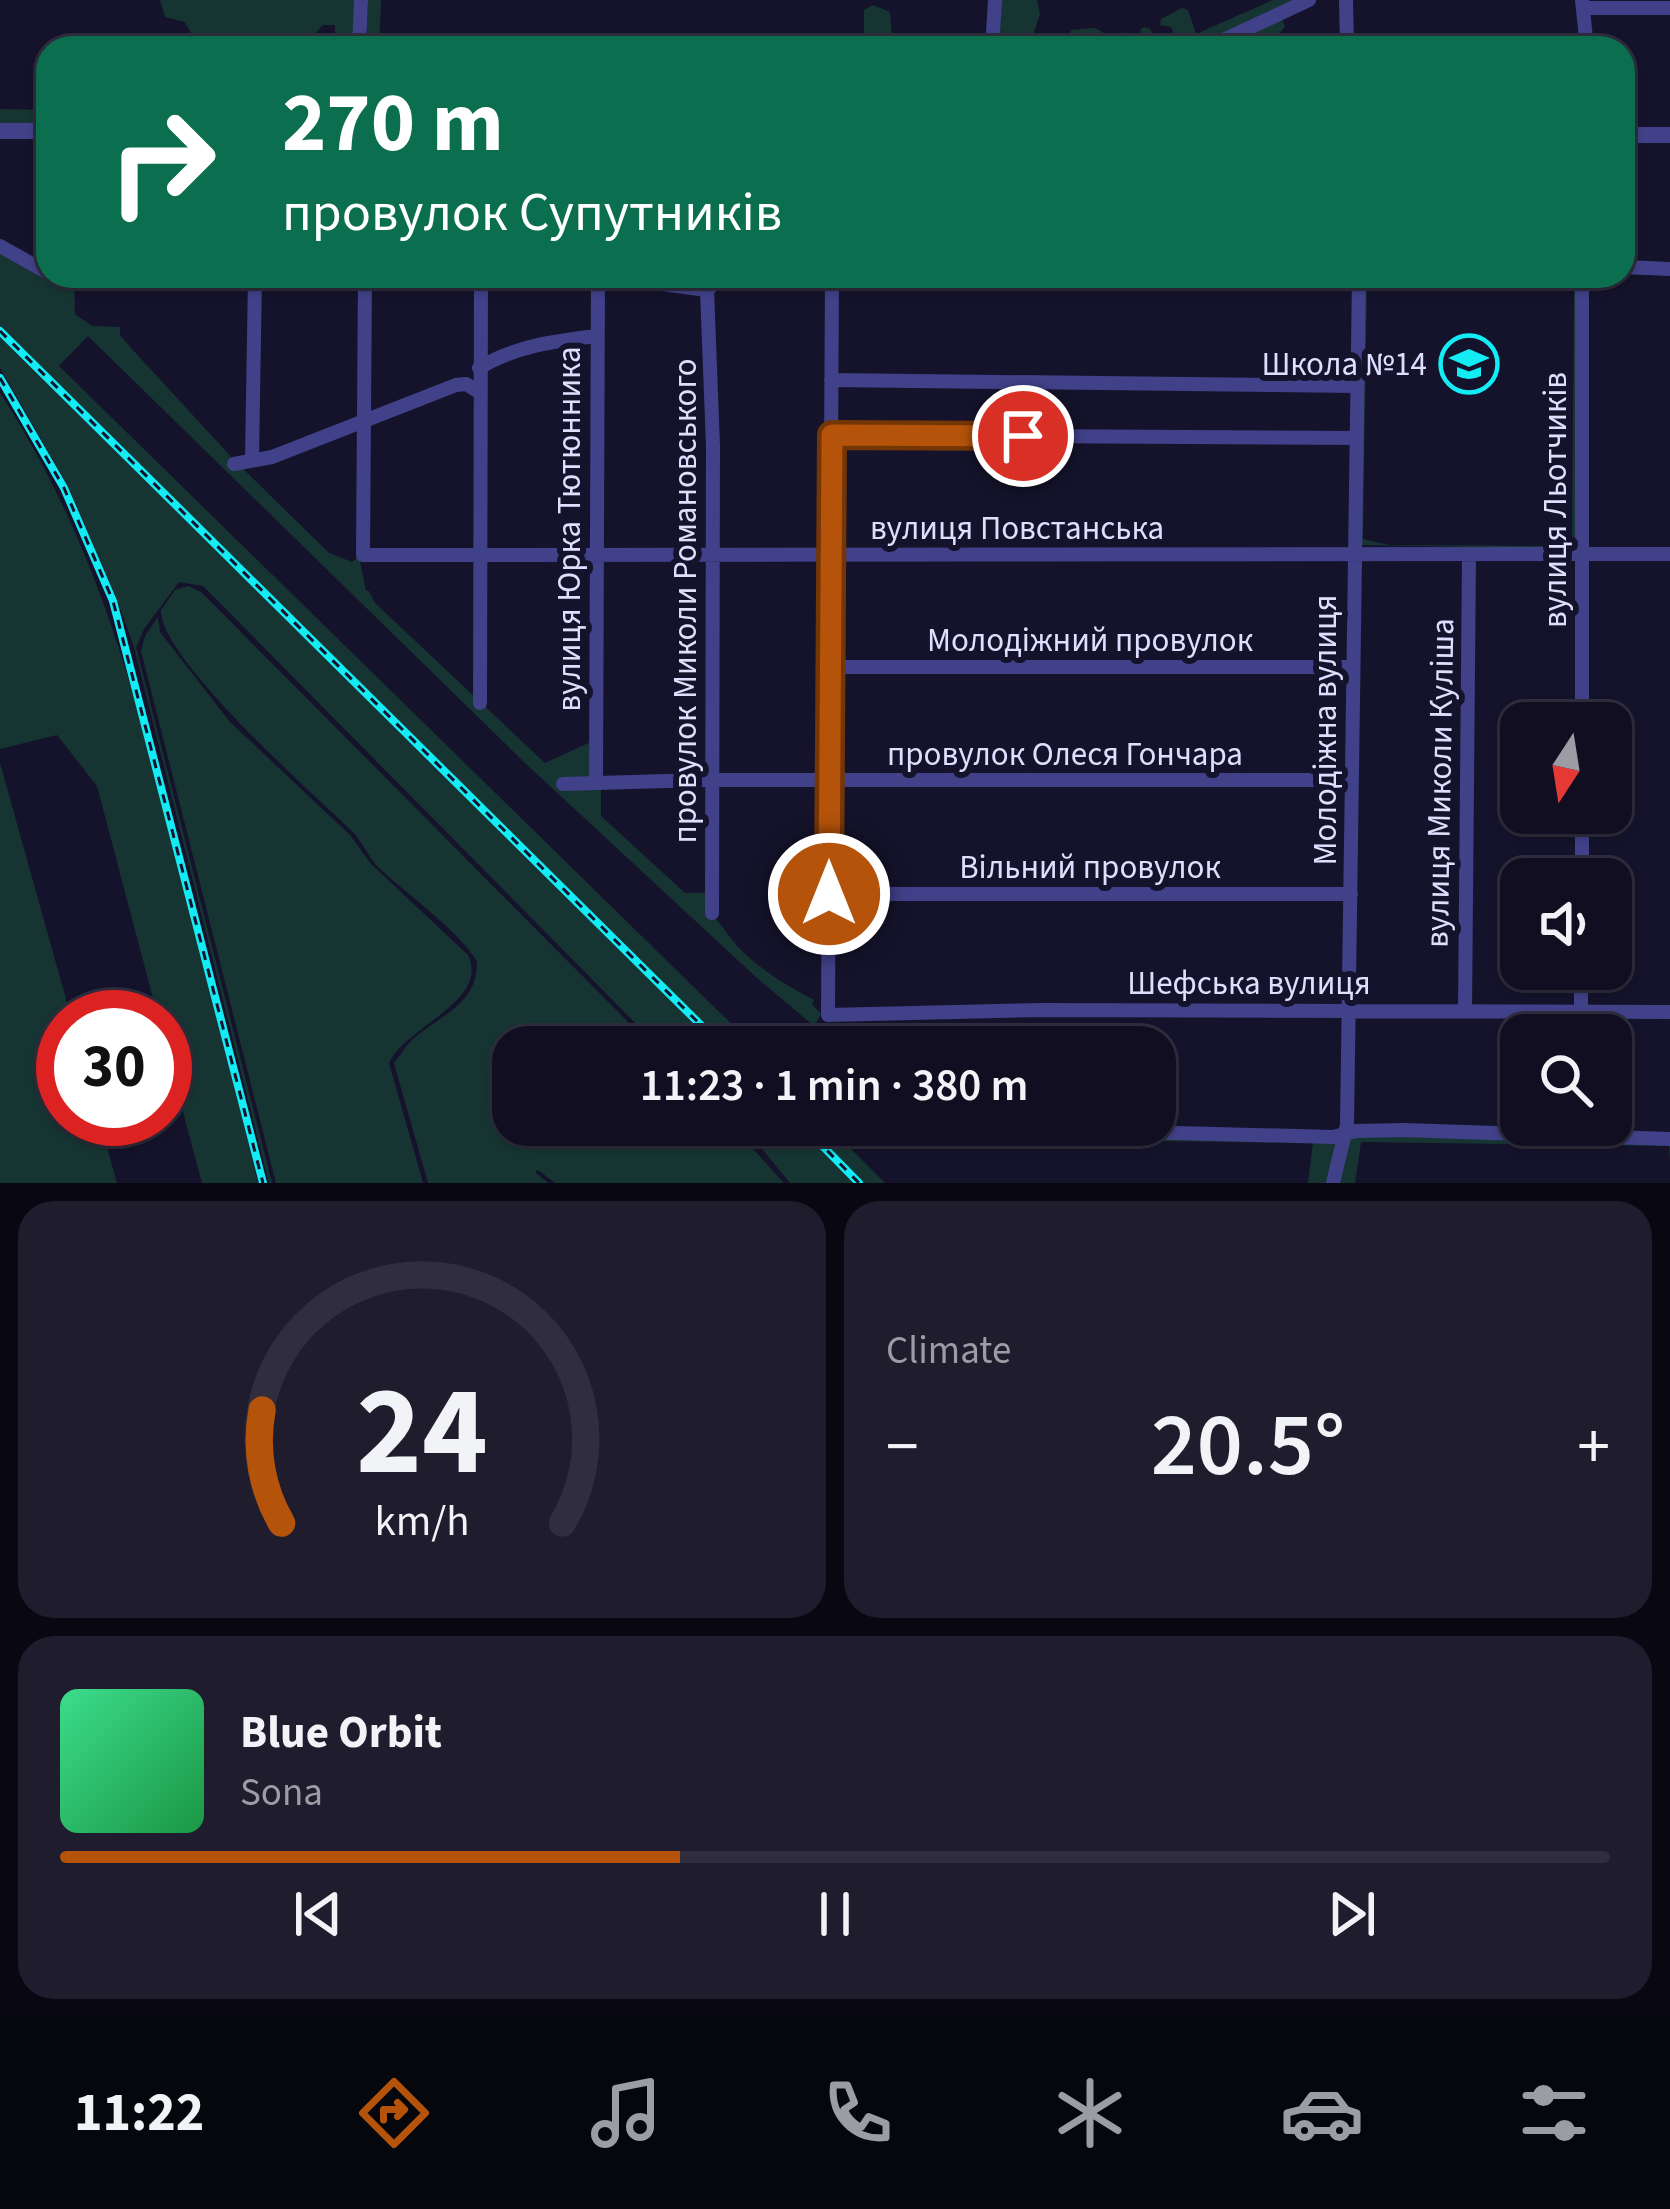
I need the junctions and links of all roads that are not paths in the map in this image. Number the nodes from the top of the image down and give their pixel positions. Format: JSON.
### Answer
{"nodes":[{"id":1,"x":362,"y":0,"type":"edge"},
{"id":2,"x":994,"y":0,"type":"edge"},
{"id":3,"x":1309,"y":0,"type":"edge"},
{"id":4,"x":1346,"y":0,"type":"edge"},
{"id":5,"x":1583,"y":4,"type":"edge"},
{"id":6,"x":1670,"y":8,"type":"edge"},
{"id":7,"x":360,"y":36,"type":"edge"},
{"id":8,"x":992,"y":36,"type":"edge"},
{"id":9,"x":1232,"y":36,"type":"edge"},
{"id":10,"x":1347,"y":36,"type":"edge"},
{"id":11,"x":1586,"y":36,"type":"edge"},
{"id":12,"x":0,"y":131,"type":"edge"},
{"id":13,"x":36,"y":131,"type":"edge"},
{"id":14,"x":1635,"y":135,"type":"edge"},
{"id":15,"x":1670,"y":135,"type":"edge"},
{"id":16,"x":0,"y":246,"type":"edge"},
{"id":17,"x":36,"y":266,"type":"edge"},
{"id":18,"x":1635,"y":268,"type":"edge"},
{"id":19,"x":1670,"y":269,"type":"edge"},
{"id":20,"x":255,"y":288,"type":"edge"},
{"id":21,"x":364,"y":288,"type":"edge"},
{"id":22,"x":481,"y":288,"type":"edge"},
{"id":23,"x":599,"y":288,"type":"edge"},
{"id":24,"x":692,"y":288,"type":"edge"},
{"id":25,"x":709,"y":288,"type":"edge"},
{"id":26,"x":832,"y":288,"type":"edge"},
{"id":27,"x":1360,"y":288,"type":"edge"},
{"id":28,"x":1582,"y":288,"type":"edge"},
{"id":29,"x":707,"y":290,"type":"junction"},
{"id":30,"x":596,"y":336,"type":"junction"},
{"id":31,"x":479,"y":368,"type":"junction"},
{"id":32,"x":831,"y":380,"type":"junction"},
{"id":33,"x":1357,"y":386,"type":"junction"},
{"id":34,"x":479,"y":392,"type":"junction"},
{"id":35,"x":365,"y":423,"type":"junction"},
{"id":36,"x":832,"y":435,"type":"junction"},
{"id":37,"x":1356,"y":438,"type":"junction"},
{"id":38,"x":252,"y":459,"type":"junction"},
{"id":39,"x":234,"y":464,"type":"dead end"},
{"id":40,"x":595,"y":554,"type":"junction"},
{"id":41,"x":711,"y":554,"type":"junction"},
{"id":42,"x":830,"y":554,"type":"junction"},
{"id":43,"x":1581,"y":554,"type":"junction"},
{"id":44,"x":1670,"y":554,"type":"edge"},
{"id":45,"x":478,"y":555,"type":"junction"},
{"id":46,"x":1354,"y":555,"type":"junction"},
{"id":47,"x":1469,"y":555,"type":"junction"},
{"id":48,"x":1352,"y":667,"type":"junction"},
{"id":49,"x":829,"y":668,"type":"junction"},
{"id":50,"x":1582,"y":702,"type":"edge"},
{"id":51,"x":480,"y":704,"type":"dead end"},
{"id":52,"x":711,"y":780,"type":"junction"},
{"id":53,"x":1351,"y":780,"type":"junction"},
{"id":54,"x":830,"y":781,"type":"junction"},
{"id":55,"x":596,"y":783,"type":"junction"},
{"id":56,"x":563,"y":784,"type":"dead end"},
{"id":57,"x":1351,"y":893,"type":"junction"},
{"id":58,"x":829,"y":894,"type":"junction"},
{"id":59,"x":712,"y":913,"type":"dead end"},
{"id":60,"x":1581,"y":990,"type":"edge"},
{"id":61,"x":1465,"y":1011,"type":"junction"},
{"id":62,"x":1350,"y":1012,"type":"junction"},
{"id":63,"x":1581,"y":1012,"type":"junction"},
{"id":64,"x":1670,"y":1012,"type":"edge"},
{"id":65,"x":1176,"y":1133,"type":"edge"},
{"id":66,"x":1346,"y":1133,"type":"junction"},
{"id":67,"x":1670,"y":1139,"type":"edge"},
{"id":68,"x":1333,"y":1183,"type":"edge"}],
"edges":[{"from":1,"to":7,"type":"street"},
{"from":2,"to":8,"type":"street"},
{"from":3,"to":9,"type":"street"},
{"from":4,"to":10,"type":"street"},
{"from":5,"to":6,"type":"street"},
{"from":5,"to":11,"type":"street"},
{"from":12,"to":13,"type":"street"},
{"from":14,"to":15,"type":"street"},
{"from":16,"to":17,"type":"street"},
{"from":18,"to":19,"type":"street"},
{"from":20,"to":38,"type":"street"},
{"from":21,"to":35,"type":"street"},
{"from":22,"to":31,"type":"street"},
{"from":23,"to":30,"type":"street","name":"вулиця Юрка Тютюнника"},
{"from":24,"to":29,"type":"street"},
{"from":25,"to":29,"type":"street"},
{"from":26,"to":32,"type":"street"},
{"from":27,"to":33,"type":"street","name":"Молодіжна вулиця"},
{"from":28,"to":43,"type":"street","name":"вулиця Льотчиків"},
{"from":29,"to":41,"type":"street","name":"провулок Миколи Романовського"},
{"from":30,"to":31,"type":"street"},
{"from":30,"to":40,"type":"street","name":"вулиця Юрка Тютюнника"},
{"from":31,"to":34,"type":"street"},
{"from":32,"to":33,"type":"street"},
{"from":32,"to":36,"type":"street"},
{"from":33,"to":37,"type":"street","name":"Молодіжна вулиця"},
{"from":34,"to":35,"type":"street"},
{"from":34,"to":45,"type":"street"},
{"from":35,"to":38,"type":"street"},
{"from":35,"to":45,"type":"street","name":"вулиця Повстанська"},
{"from":36,"to":37,"type":"street"},
{"from":36,"to":42,"type":"street"},
{"from":37,"to":46,"type":"street","name":"Молодіжна вулиця"},
{"from":38,"to":39,"type":"street"},
{"from":40,"to":41,"type":"street","name":"вулиця Повстанська"},
{"from":40,"to":45,"type":"street","name":"вулиця Повстанська"},
{"from":40,"to":55,"type":"street","name":"вулиця Юрка Тютюнника"},
{"from":41,"to":42,"type":"street","name":"вулиця Повстанська"},
{"from":41,"to":52,"type":"street","name":"провулок Миколи Романовського"},
{"from":42,"to":46,"type":"street","name":"вулиця Повстанська"},
{"from":42,"to":49,"type":"street"},
{"from":43,"to":44,"type":"street","name":"вулиця Повстанська"},
{"from":43,"to":47,"type":"street","name":"вулиця Повстанська"},
{"from":43,"to":50,"type":"street","name":"вулиця Льотчиків"},
{"from":45,"to":51,"type":"street"},
{"from":46,"to":47,"type":"street","name":"вулиця Повстанська"},
{"from":46,"to":48,"type":"street","name":"Молодіжна вулиця"},
{"from":47,"to":61,"type":"street","name":"вулиця Миколи Куліша"},
{"from":48,"to":49,"type":"street","name":"Молодіжний провулок"},
{"from":48,"to":53,"type":"street","name":"Молодіжна вулиця"},
{"from":49,"to":54,"type":"street"},
{"from":52,"to":54,"type":"street","name":"провулок Олеся Гончара"},
{"from":52,"to":55,"type":"street","name":"провулок Олеся Гончара"},
{"from":52,"to":59,"type":"street","name":"провулок Миколи Романовського"},
{"from":53,"to":54,"type":"street","name":"провулок Олеся Гончара"},
{"from":53,"to":57,"type":"street","name":"Молодіжна вулиця"},
{"from":54,"to":58,"type":"street"},
{"from":55,"to":56,"type":"street","name":"провулок Олеся Гончара"},
{"from":57,"to":58,"type":"street","name":"Вільний провулок"},
{"from":57,"to":62,"type":"street","name":"Молодіжна вулиця"},
{"from":58,"to":62,"type":"street","name":"Шефська вулиця"},
{"from":60,"to":63,"type":"street"},
{"from":61,"to":62,"type":"street","name":"Шефська вулиця"},
{"from":61,"to":63,"type":"street","name":"Шефська вулиця"},
{"from":62,"to":66,"type":"street","name":"Молодіжна вулиця"},
{"from":63,"to":64,"type":"street","name":"Шефська вулиця"},
{"from":65,"to":66,"type":"street"},
{"from":66,"to":67,"type":"street"},
{"from":66,"to":68,"type":"street","name":"Молодіжна вулиця"}]}
